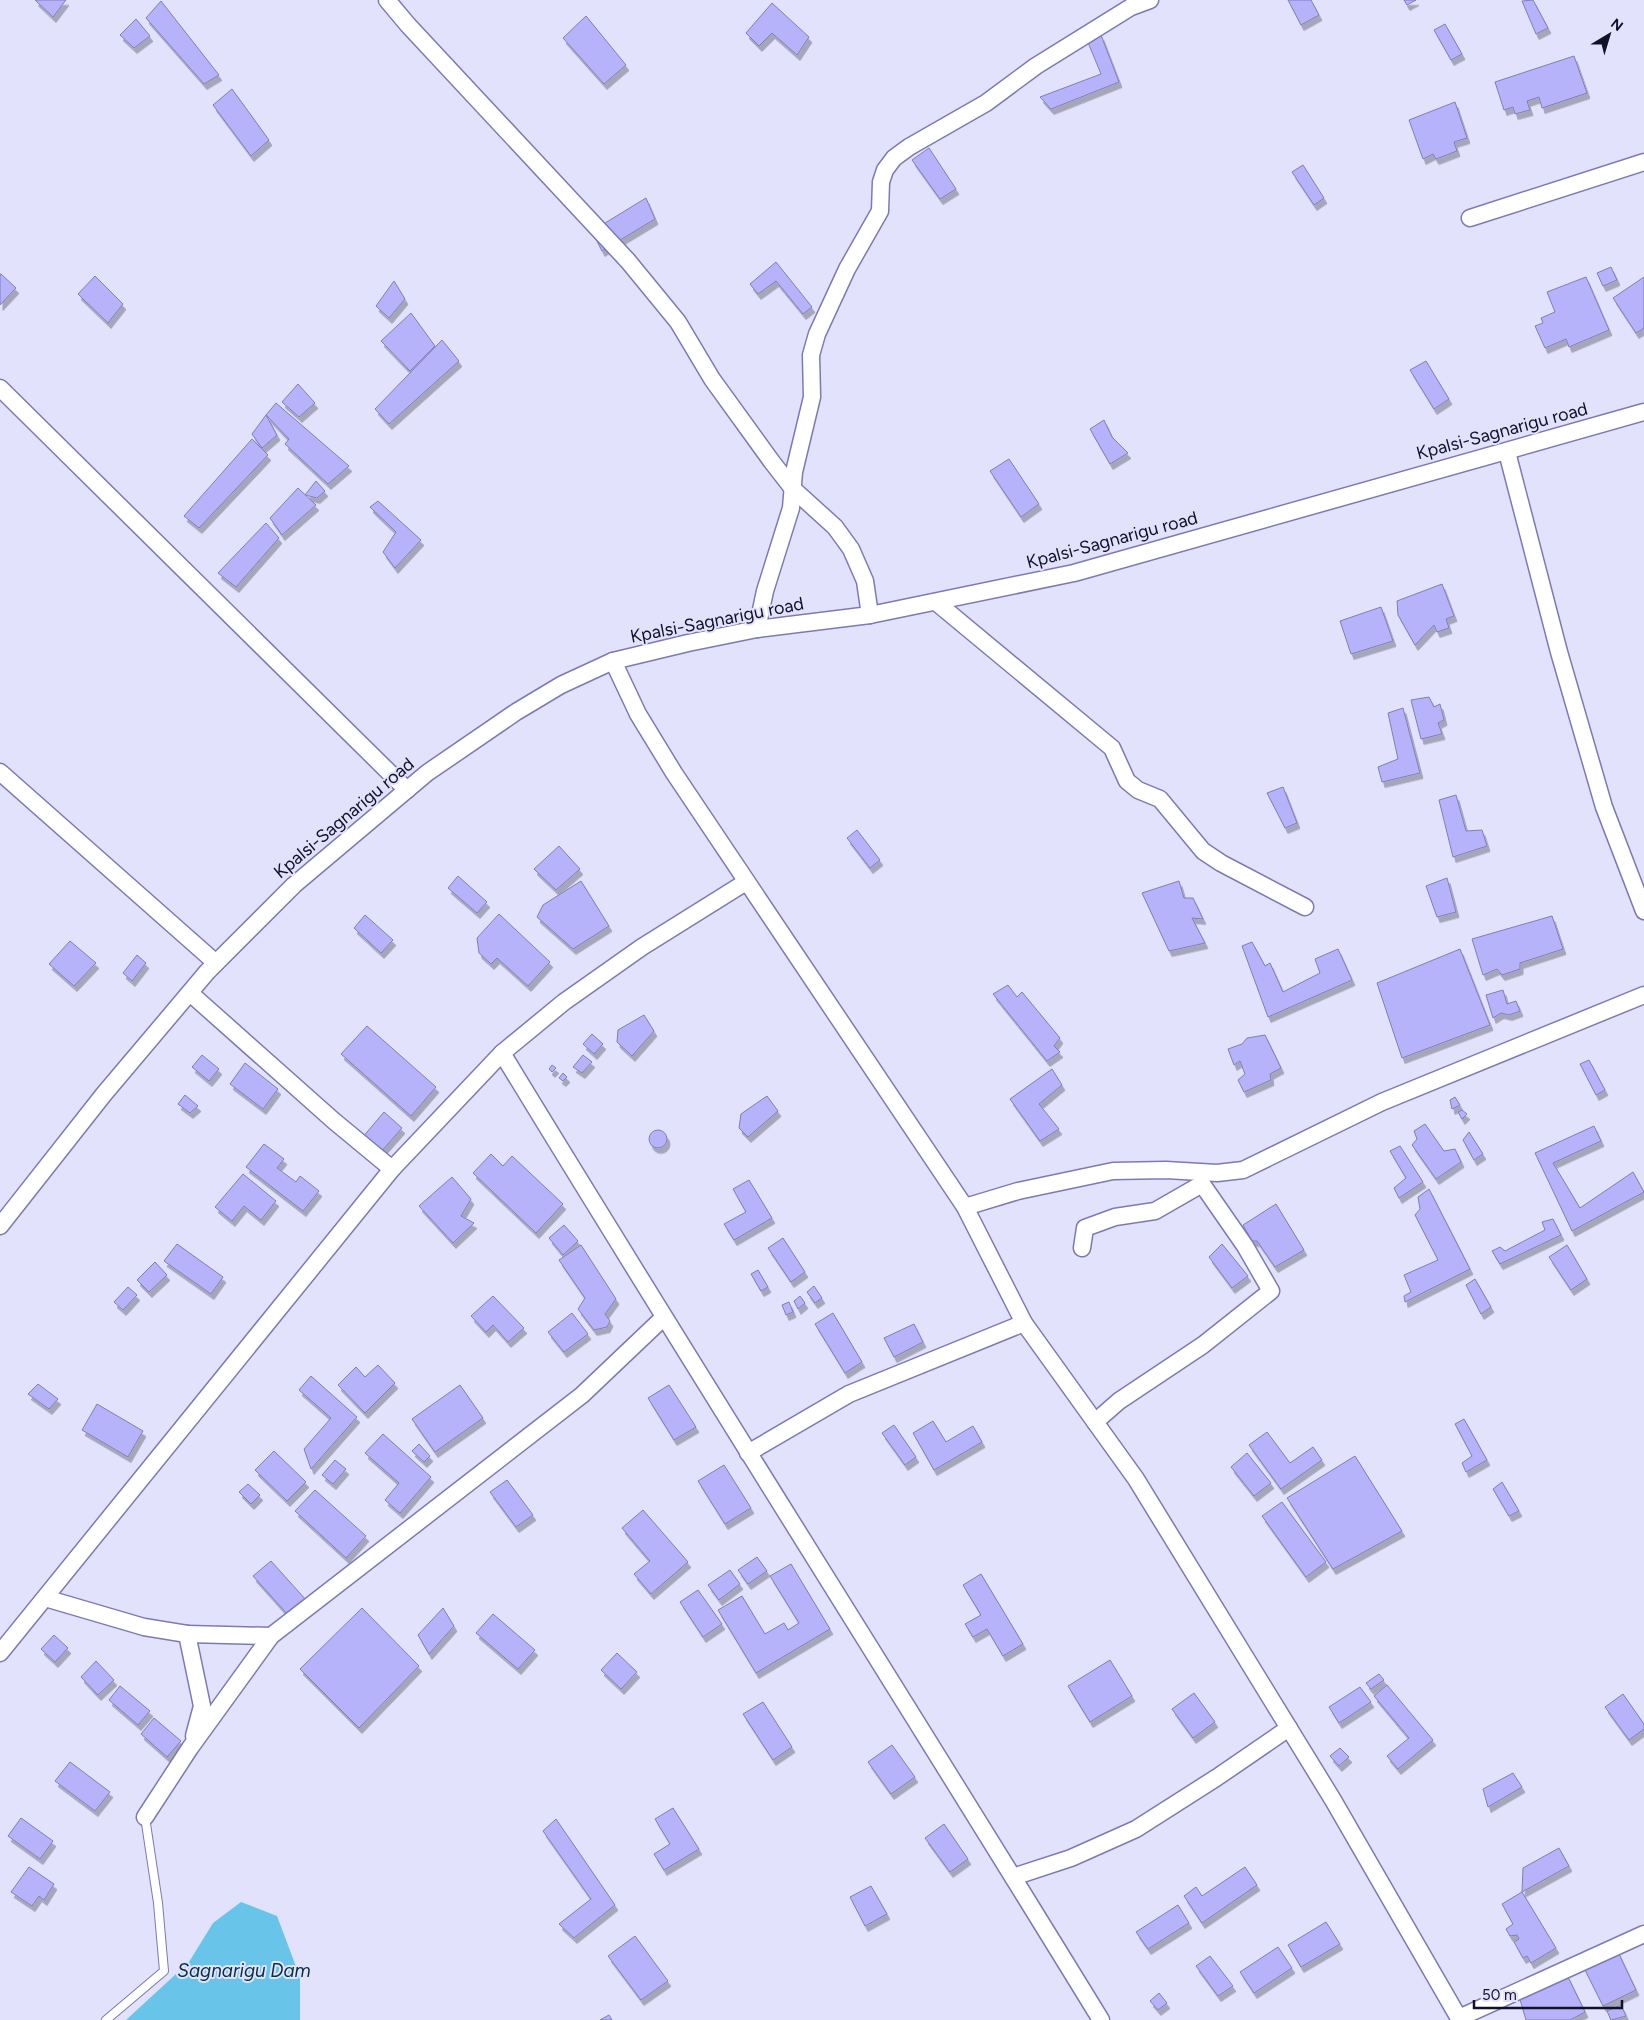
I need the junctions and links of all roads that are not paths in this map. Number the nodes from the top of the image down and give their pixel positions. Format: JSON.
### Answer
{"nodes":[{"id":1,"x":1150,"y":0,"type":"edge"},
{"id":2,"x":393,"y":4,"type":"edge"},
{"id":3,"x":1644,"y":162,"type":"edge"},
{"id":4,"x":1470,"y":218,"type":"dead end"},
{"id":5,"x":0,"y":388,"type":"edge"},
{"id":6,"x":1644,"y":412,"type":"edge"},
{"id":7,"x":1507,"y":452,"type":"junction"},
{"id":8,"x":793,"y":489,"type":"junction"},
{"id":9,"x":936,"y":602,"type":"junction"},
{"id":10,"x":870,"y":615,"type":"junction"},
{"id":11,"x":757,"y":629,"type":"junction"},
{"id":12,"x":613,"y":661,"type":"junction"},
{"id":13,"x":0,"y":772,"type":"edge"},
{"id":14,"x":406,"y":790,"type":"junction"},
{"id":15,"x":746,"y":882,"type":"junction"},
{"id":16,"x":1305,"y":907,"type":"dead end"},
{"id":17,"x":1644,"y":911,"type":"edge"},
{"id":18,"x":216,"y":963,"type":"junction"},
{"id":19,"x":190,"y":993,"type":"junction"},
{"id":20,"x":1644,"y":995,"type":"edge"},
{"id":21,"x":502,"y":1053,"type":"junction"},
{"id":22,"x":392,"y":1169,"type":"junction"},
{"id":23,"x":965,"y":1207,"type":"junction"},
{"id":24,"x":0,"y":1226,"type":"edge"},
{"id":25,"x":1082,"y":1248,"type":"dead end"},
{"id":26,"x":663,"y":1318,"type":"junction"},
{"id":27,"x":1024,"y":1323,"type":"junction"},
{"id":28,"x":1095,"y":1422,"type":"junction"},
{"id":29,"x":748,"y":1453,"type":"junction"},
{"id":30,"x":45,"y":1598,"type":"junction"},
{"id":31,"x":187,"y":1634,"type":"junction"},
{"id":32,"x":271,"y":1636,"type":"junction"},
{"id":33,"x":0,"y":1653,"type":"edge"},
{"id":34,"x":1289,"y":1728,"type":"junction"},
{"id":35,"x":190,"y":1748,"type":"junction"},
{"id":36,"x":145,"y":1817,"type":"joint"},
{"id":37,"x":1014,"y":1877,"type":"junction"},
{"id":38,"x":1644,"y":1934,"type":"edge"},
{"id":39,"x":1459,"y":2019,"type":"edge"},
{"id":40,"x":106,"y":2020,"type":"edge"},
{"id":41,"x":1102,"y":2020,"type":"edge"}],
"edges":[{"from":1,"to":8,"type":"street"},
{"from":2,"to":8,"type":"street"},
{"from":3,"to":4,"type":"street"},
{"from":5,"to":14,"type":"street"},
{"from":6,"to":7,"type":"street","name":"Kpalsi-Sagnarigu road"},
{"from":7,"to":9,"type":"street","name":"Kpalsi-Sagnarigu road"},
{"from":7,"to":17,"type":"street"},
{"from":8,"to":10,"type":"street"},
{"from":8,"to":11,"type":"street"},
{"from":9,"to":10,"type":"street","name":"Kpalsi-Sagnarigu road"},
{"from":9,"to":16,"type":"street"},
{"from":10,"to":11,"type":"street","name":"Kpalsi-Sagnarigu road"},
{"from":11,"to":12,"type":"street","name":"Kpalsi-Sagnarigu road"},
{"from":12,"to":14,"type":"street","name":"Kpalsi-Sagnarigu road"},
{"from":12,"to":15,"type":"street"},
{"from":13,"to":18,"type":"street"},
{"from":14,"to":18,"type":"street","name":"Kpalsi-Sagnarigu road"},
{"from":15,"to":21,"type":"street"},
{"from":15,"to":23,"type":"street"},
{"from":18,"to":19,"type":"street","name":"Kpalsi-Sagnarigu road"},
{"from":19,"to":22,"type":"street"},
{"from":19,"to":24,"type":"street","name":"Kpalsi-Sagnarigu road"},
{"from":20,"to":23,"type":"street"},
{"from":21,"to":22,"type":"street"},
{"from":21,"to":26,"type":"street"},
{"from":22,"to":30,"type":"street"},
{"from":23,"to":27,"type":"street"},
{"from":25,"to":28,"type":"street"},
{"from":26,"to":29,"type":"street"},
{"from":26,"to":32,"type":"street"},
{"from":27,"to":28,"type":"street"},
{"from":27,"to":29,"type":"street"},
{"from":28,"to":34,"type":"street"},
{"from":29,"to":37,"type":"street"},
{"from":30,"to":31,"type":"street"},
{"from":30,"to":33,"type":"street"},
{"from":31,"to":32,"type":"street"},
{"from":31,"to":35,"type":"street"},
{"from":32,"to":35,"type":"street"},
{"from":34,"to":37,"type":"street"},
{"from":34,"to":39,"type":"street"},
{"from":35,"to":36,"type":"street"},
{"from":36,"to":40,"type":"lane"},
{"from":37,"to":41,"type":"street"},
{"from":38,"to":39,"type":"street"}]}
